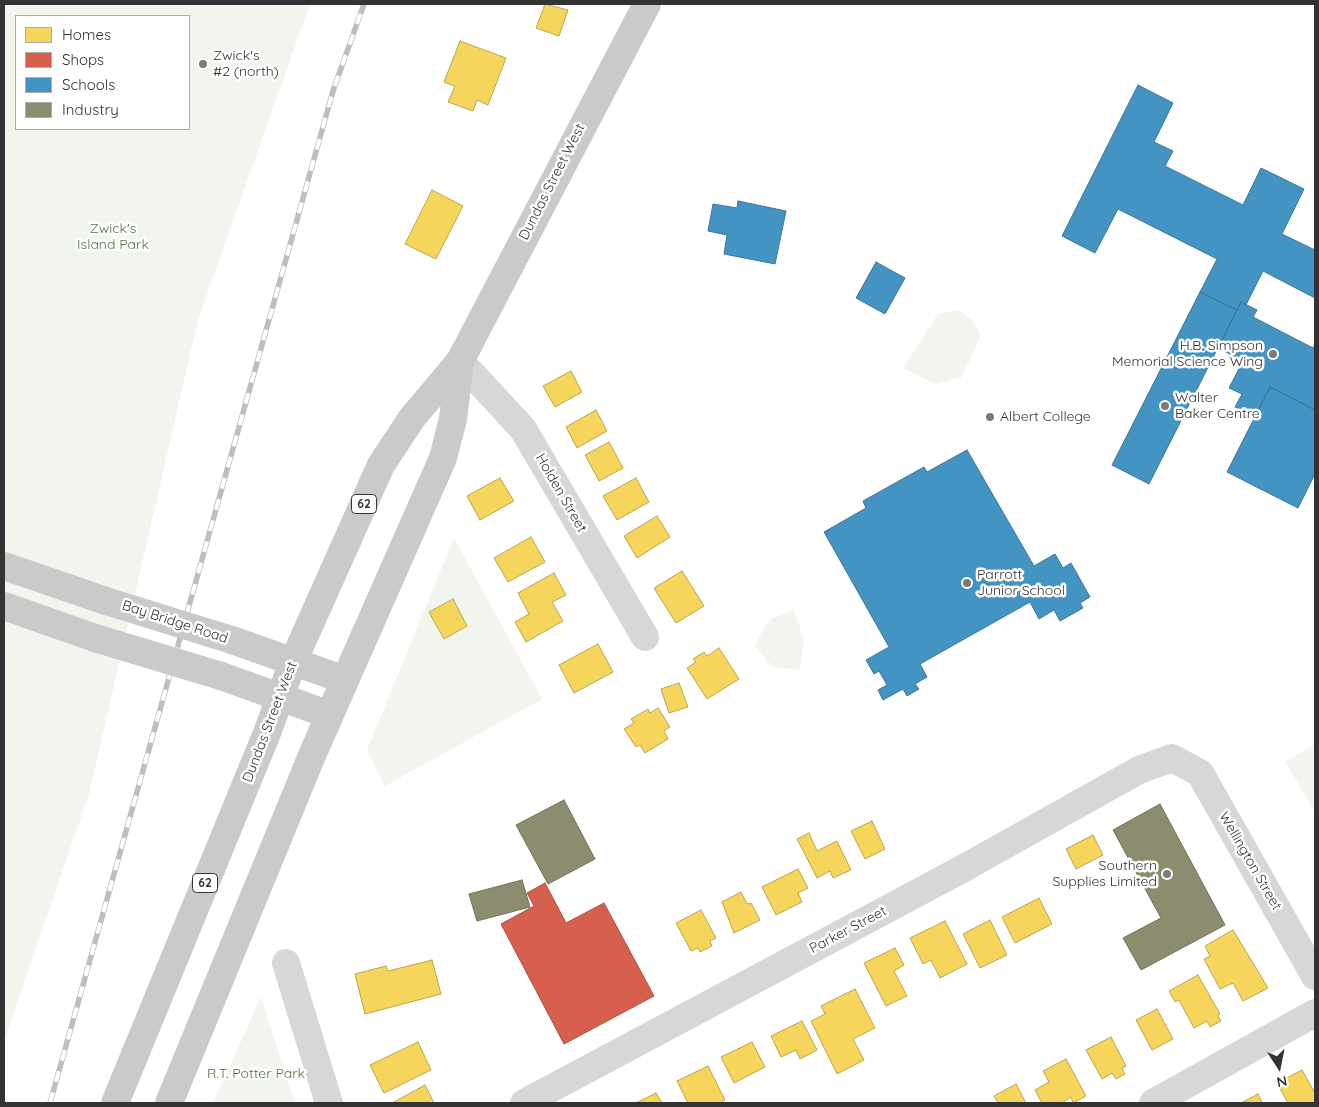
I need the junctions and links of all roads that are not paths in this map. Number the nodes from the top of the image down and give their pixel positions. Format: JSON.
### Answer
{"nodes":[{"id":1,"x":647,"y":4,"type":"edge"},
{"id":2,"x":460,"y":361,"type":"junction"},
{"id":3,"x":4,"y":566,"type":"edge"},
{"id":4,"x":4,"y":606,"type":"edge"},
{"id":5,"x":645,"y":637,"type":"dead end"},
{"id":6,"x":294,"y":662,"type":"junction"},
{"id":7,"x":345,"y":680,"type":"junction"},
{"id":8,"x":280,"y":698,"type":"junction"},
{"id":9,"x":330,"y":715,"type":"junction"},
{"id":10,"x":1172,"y":758,"type":"joint"},
{"id":11,"x":286,"y":963,"type":"dead end"},
{"id":12,"x":1315,"y":976,"type":"edge"},
{"id":13,"x":1315,"y":1013,"type":"edge"},
{"id":14,"x":115,"y":1103,"type":"edge"},
{"id":15,"x":169,"y":1103,"type":"edge"},
{"id":16,"x":328,"y":1103,"type":"edge"},
{"id":17,"x":524,"y":1103,"type":"edge"},
{"id":18,"x":1153,"y":1103,"type":"edge"}],
"edges":[{"from":1,"to":2,"type":"main road","name":"Dundas Street West"},
{"from":2,"to":5,"type":"street","name":"Holden Street"},
{"from":2,"to":6,"type":"main road","name":"Dundas Street West","number":"62"},
{"from":2,"to":7,"type":"main road","name":"Dundas Street West"},
{"from":3,"to":6,"type":"main road","name":"Bay Bridge Road","bridge":true},
{"from":4,"to":8,"type":"main road","bridge":true},
{"from":6,"to":7,"type":"main road","name":"Bay Bridge Road"},
{"from":6,"to":8,"type":"main road","name":"Dundas Street West","number":"62"},
{"from":7,"to":9,"type":"main road","name":"Dundas Street West"},
{"from":8,"to":9,"type":"main road"},
{"from":8,"to":14,"type":"main road","name":"Dundas Street West","number":"62"},
{"from":9,"to":15,"type":"main road","name":"Dundas Street West"},
{"from":10,"to":12,"type":"street","name":"Wellington Street"},
{"from":10,"to":17,"type":"street","name":"Parker Street"},
{"from":11,"to":16,"type":"street"},
{"from":13,"to":18,"type":"street"}]}
